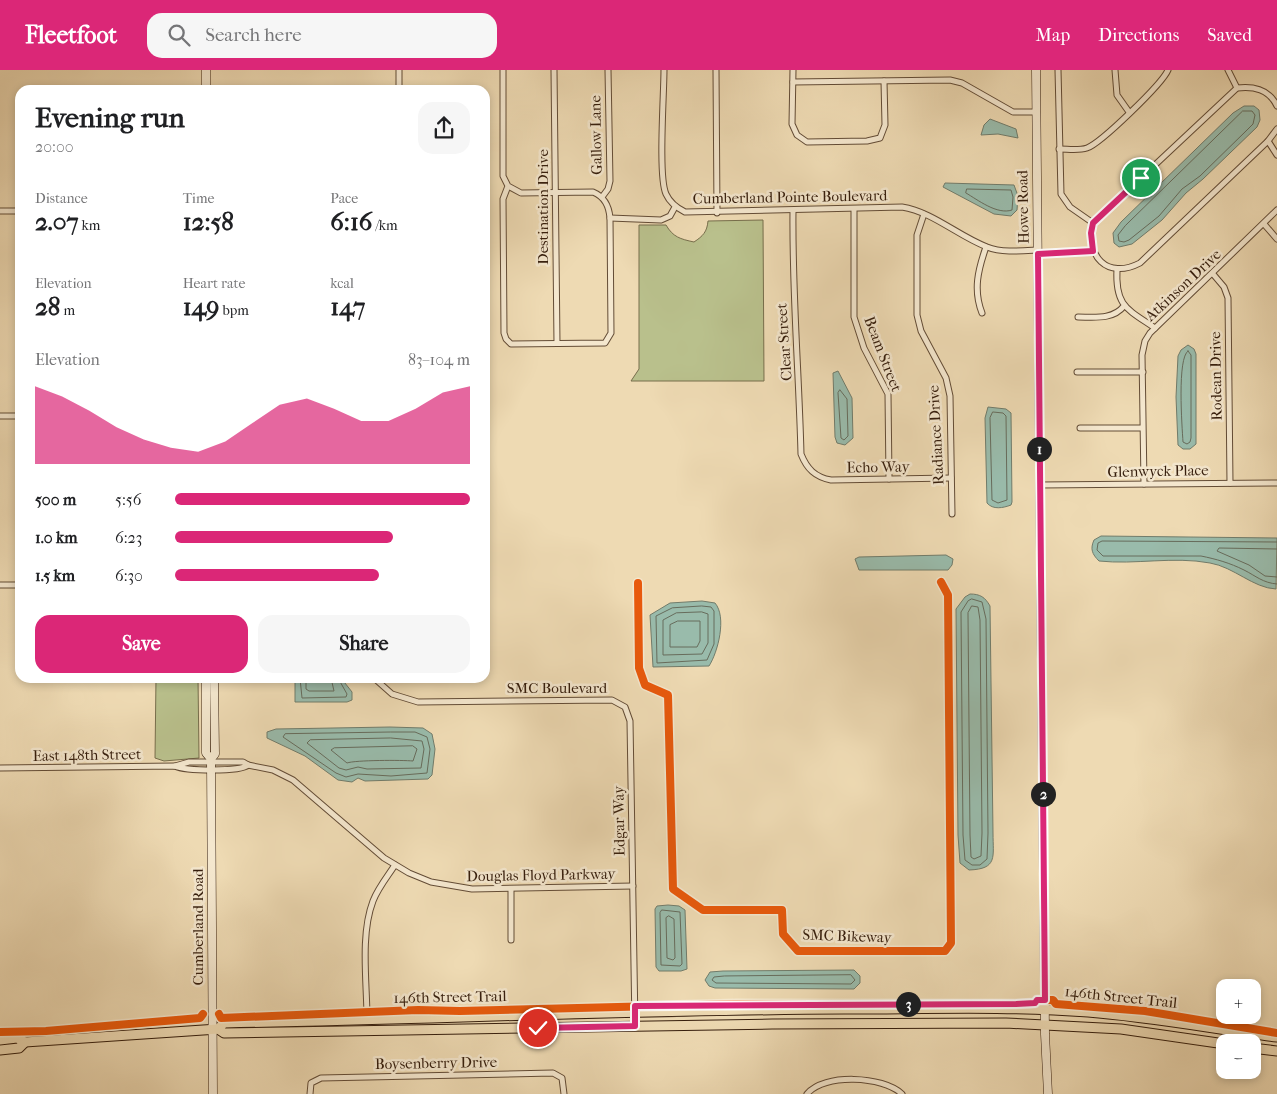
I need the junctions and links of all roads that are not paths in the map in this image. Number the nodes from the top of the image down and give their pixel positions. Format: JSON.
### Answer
{"nodes":[{"id":1,"x":206,"y":70,"type":"edge"},
{"id":2,"x":398,"y":70,"type":"edge"},
{"id":3,"x":502,"y":70,"type":"edge"},
{"id":4,"x":554,"y":70,"type":"edge"},
{"id":5,"x":608,"y":70,"type":"edge"},
{"id":6,"x":664,"y":70,"type":"edge"},
{"id":7,"x":716,"y":70,"type":"edge"},
{"id":8,"x":793,"y":70,"type":"edge"},
{"id":9,"x":1036,"y":70,"type":"edge"},
{"id":10,"x":1058,"y":70,"type":"edge"},
{"id":11,"x":1115,"y":70,"type":"edge"},
{"id":12,"x":1168,"y":70,"type":"edge"},
{"id":13,"x":1228,"y":70,"type":"edge"},
{"id":14,"x":884,"y":81,"type":"junction"},
{"id":15,"x":793,"y":82,"type":"junction"},
{"id":16,"x":206,"y":85,"type":"edge"},
{"id":17,"x":399,"y":85,"type":"edge"},
{"id":18,"x":1237,"y":88,"type":"junction"},
{"id":19,"x":1277,"y":106,"type":"edge"},
{"id":20,"x":1037,"y":112,"type":"junction"},
{"id":21,"x":1129,"y":112,"type":"junction"},
{"id":22,"x":1277,"y":129,"type":"edge"},
{"id":23,"x":1268,"y":141,"type":"junction"},
{"id":24,"x":1059,"y":149,"type":"junction"},
{"id":25,"x":1277,"y":155,"type":"edge"},
{"id":26,"x":508,"y":186,"type":"junction"},
{"id":27,"x":556,"y":192,"type":"junction"},
{"id":28,"x":602,"y":197,"type":"junction"},
{"id":29,"x":675,"y":207,"type":"junction"},
{"id":30,"x":854,"y":208,"type":"junction"},
{"id":31,"x":1277,"y":210,"type":"edge"},
{"id":32,"x":0,"y":211,"type":"edge"},
{"id":33,"x":15,"y":211,"type":"edge"},
{"id":34,"x":793,"y":211,"type":"junction"},
{"id":35,"x":716,"y":212,"type":"junction"},
{"id":36,"x":924,"y":214,"type":"junction"},
{"id":37,"x":610,"y":218,"type":"junction"},
{"id":38,"x":1093,"y":223,"type":"junction"},
{"id":39,"x":1264,"y":224,"type":"junction"},
{"id":40,"x":1277,"y":239,"type":"edge"},
{"id":41,"x":986,"y":246,"type":"junction"},
{"id":42,"x":1093,"y":251,"type":"junction"},
{"id":43,"x":1038,"y":252,"type":"junction"},
{"id":44,"x":1116,"y":269,"type":"junction"},
{"id":45,"x":1213,"y":274,"type":"junction"},
{"id":46,"x":1124,"y":306,"type":"junction"},
{"id":47,"x":982,"y":313,"type":"dead end"},
{"id":48,"x":1078,"y":317,"type":"dead end"},
{"id":49,"x":1155,"y":328,"type":"junction"},
{"id":50,"x":557,"y":343,"type":"junction"},
{"id":51,"x":1077,"y":372,"type":"dead end"},
{"id":52,"x":1143,"y":372,"type":"junction"},
{"id":53,"x":0,"y":416,"type":"edge"},
{"id":54,"x":15,"y":416,"type":"edge"},
{"id":55,"x":1080,"y":428,"type":"dead end"},
{"id":56,"x":1142,"y":428,"type":"junction"},
{"id":57,"x":809,"y":469,"type":"joint"},
{"id":58,"x":950,"y":478,"type":"junction"},
{"id":59,"x":889,"y":479,"type":"junction"},
{"id":60,"x":1230,"y":483,"type":"junction"},
{"id":61,"x":1277,"y":483,"type":"edge"},
{"id":62,"x":1040,"y":484,"type":"junction"},
{"id":63,"x":1144,"y":484,"type":"junction"},
{"id":64,"x":952,"y":514,"type":"dead end"},
{"id":65,"x":15,"y":585,"type":"edge"},
{"id":66,"x":0,"y":586,"type":"edge"},
{"id":67,"x":206,"y":683,"type":"edge"},
{"id":68,"x":214,"y":683,"type":"edge"},
{"id":69,"x":380,"y":683,"type":"edge"},
{"id":70,"x":625,"y":707,"type":"joint"},
{"id":71,"x":211,"y":763,"type":"junction"},
{"id":72,"x":0,"y":768,"type":"edge"},
{"id":73,"x":395,"y":865,"type":"junction"},
{"id":74,"x":633,"y":886,"type":"junction"},
{"id":75,"x":511,"y":889,"type":"junction"},
{"id":76,"x":512,"y":940,"type":"dead end"},
{"id":77,"x":1045,"y":1010,"type":"junction"},
{"id":78,"x":635,"y":1012,"type":"junction"},
{"id":79,"x":367,"y":1019,"type":"junction"},
{"id":80,"x":1045,"y":1024,"type":"junction"},
{"id":81,"x":635,"y":1026,"type":"junction"},
{"id":82,"x":215,"y":1029,"type":"junction"},
{"id":83,"x":1277,"y":1037,"type":"edge"},
{"id":84,"x":0,"y":1040,"type":"edge"},
{"id":85,"x":25,"y":1042,"type":"junction"},
{"id":86,"x":1216,"y":1043,"type":"edge"},
{"id":87,"x":1261,"y":1049,"type":"edge"},
{"id":88,"x":0,"y":1050,"type":"edge"},
{"id":89,"x":1277,"y":1051,"type":"edge"},
{"id":90,"x":564,"y":1091,"type":"edge"},
{"id":91,"x":213,"y":1094,"type":"edge"},
{"id":92,"x":310,"y":1094,"type":"edge"},
{"id":93,"x":807,"y":1094,"type":"edge"},
{"id":94,"x":902,"y":1094,"type":"edge"},
{"id":95,"x":1048,"y":1094,"type":"edge"}],
"edges":[{"from":1,"to":16,"type":"street"},
{"from":2,"to":17,"type":"street"},
{"from":3,"to":26,"type":"street"},
{"from":4,"to":27,"type":"street","name":"Destination Drive"},
{"from":5,"to":28,"type":"street","name":"Gallow Lane"},
{"from":6,"to":29,"type":"street","name":"Cumberland Pointe Boulevard"},
{"from":7,"to":35,"type":"street"},
{"from":8,"to":15,"type":"street"},
{"from":9,"to":20,"type":"street","name":"Howe Road"},
{"from":10,"to":24,"type":"street"},
{"from":11,"to":21,"type":"street"},
{"from":12,"to":21,"type":"street"},
{"from":13,"to":18,"type":"street"},
{"from":14,"to":15,"type":"street"},
{"from":14,"to":15,"type":"street"},
{"from":14,"to":20,"type":"street"},
{"from":18,"to":19,"type":"street"},
{"from":18,"to":38,"type":"street"},
{"from":20,"to":43,"type":"street","name":"Howe Road"},
{"from":21,"to":24,"type":"street"},
{"from":22,"to":23,"type":"street"},
{"from":23,"to":25,"type":"street"},
{"from":23,"to":44,"type":"street"},
{"from":24,"to":38,"type":"street"},
{"from":26,"to":27,"type":"street"},
{"from":26,"to":50,"type":"street"},
{"from":27,"to":28,"type":"street"},
{"from":27,"to":50,"type":"street","name":"Destination Drive"},
{"from":28,"to":37,"type":"street"},
{"from":29,"to":35,"type":"street","name":"Cumberland Pointe Boulevard"},
{"from":29,"to":37,"type":"street"},
{"from":30,"to":34,"type":"street","name":"Cumberland Pointe Boulevard"},
{"from":30,"to":36,"type":"street","name":"Cumberland Pointe Boulevard"},
{"from":30,"to":59,"type":"street","name":"Beam Street"},
{"from":31,"to":39,"type":"street","name":"Atkinson Drive"},
{"from":32,"to":33,"type":"street"},
{"from":34,"to":35,"type":"street","name":"Cumberland Pointe Boulevard"},
{"from":34,"to":57,"type":"street","name":"Clear Street"},
{"from":36,"to":41,"type":"street","name":"Cumberland Pointe Boulevard"},
{"from":36,"to":58,"type":"street","name":"Radiance Drive"},
{"from":37,"to":50,"type":"street"},
{"from":38,"to":42,"type":"street"},
{"from":39,"to":40,"type":"street"},
{"from":39,"to":45,"type":"street","name":"Atkinson Drive"},
{"from":41,"to":43,"type":"street","name":"Cumberland Pointe Boulevard"},
{"from":41,"to":47,"type":"street"},
{"from":42,"to":43,"type":"street","name":"Cumberland Pointe Boulevard"},
{"from":42,"to":44,"type":"street"},
{"from":43,"to":62,"type":"street","name":"Howe Road"},
{"from":44,"to":46,"type":"street"},
{"from":45,"to":49,"type":"street","name":"Atkinson Drive"},
{"from":45,"to":60,"type":"street","name":"Rodean Drive"},
{"from":46,"to":48,"type":"street"},
{"from":46,"to":49,"type":"street"},
{"from":49,"to":52,"type":"street","name":"Atkinson Drive"},
{"from":51,"to":52,"type":"street"},
{"from":52,"to":56,"type":"street","name":"Atkinson Drive"},
{"from":53,"to":54,"type":"street"},
{"from":55,"to":56,"type":"street"},
{"from":56,"to":63,"type":"street","name":"Atkinson Drive"},
{"from":57,"to":59,"type":"street","name":"Echo Way"},
{"from":58,"to":59,"type":"street","name":"Echo Way"},
{"from":58,"to":64,"type":"street","name":"Radiance Drive"},
{"from":60,"to":61,"type":"street","name":"Glenwyck Place"},
{"from":60,"to":63,"type":"street","name":"Glenwyck Place"},
{"from":62,"to":63,"type":"street","name":"Glenwyck Place"},
{"from":62,"to":77,"type":"street","name":"Howe Road"},
{"from":65,"to":66,"type":"street"},
{"from":67,"to":71,"type":"street","name":"Cumberland Road"},
{"from":68,"to":71,"type":"street","name":"Cumberland Road"},
{"from":69,"to":70,"type":"street","name":"SMC Boulevard"},
{"from":70,"to":74,"type":"street","name":"Edgar Way"},
{"from":71,"to":72,"type":"street","name":"East 148th Street"},
{"from":71,"to":73,"type":"street","name":"Douglas Floyd Parkway"},
{"from":71,"to":82,"type":"street","name":"Cumberland Road"},
{"from":73,"to":75,"type":"street","name":"Douglas Floyd Parkway"},
{"from":73,"to":79,"type":"street"},
{"from":74,"to":75,"type":"street","name":"Douglas Floyd Parkway"},
{"from":74,"to":78,"type":"street","name":"Edgar Way"},
{"from":75,"to":76,"type":"street"},
{"from":77,"to":78,"type":"main road"},
{"from":77,"to":80,"type":"street","name":"Howe Road"},
{"from":77,"to":83,"type":"main road"},
{"from":78,"to":79,"type":"main road"},
{"from":78,"to":81,"type":"street","name":"Edgar Way"},
{"from":79,"to":82,"type":"main road"},
{"from":80,"to":81,"type":"main road"},
{"from":80,"to":86,"type":"main road"},
{"from":80,"to":95,"type":"street","name":"Howe Road"},
{"from":81,"to":82,"type":"main road"},
{"from":82,"to":85,"type":"main road"},
{"from":82,"to":91,"type":"street","name":"Cumberland Road"},
{"from":84,"to":85,"type":"main road"},
{"from":85,"to":88,"type":"main road"},
{"from":87,"to":89,"type":"main road"},
{"from":90,"to":92,"type":"street","name":"Boysenberry Drive"},
{"from":93,"to":94,"type":"street"}]}
